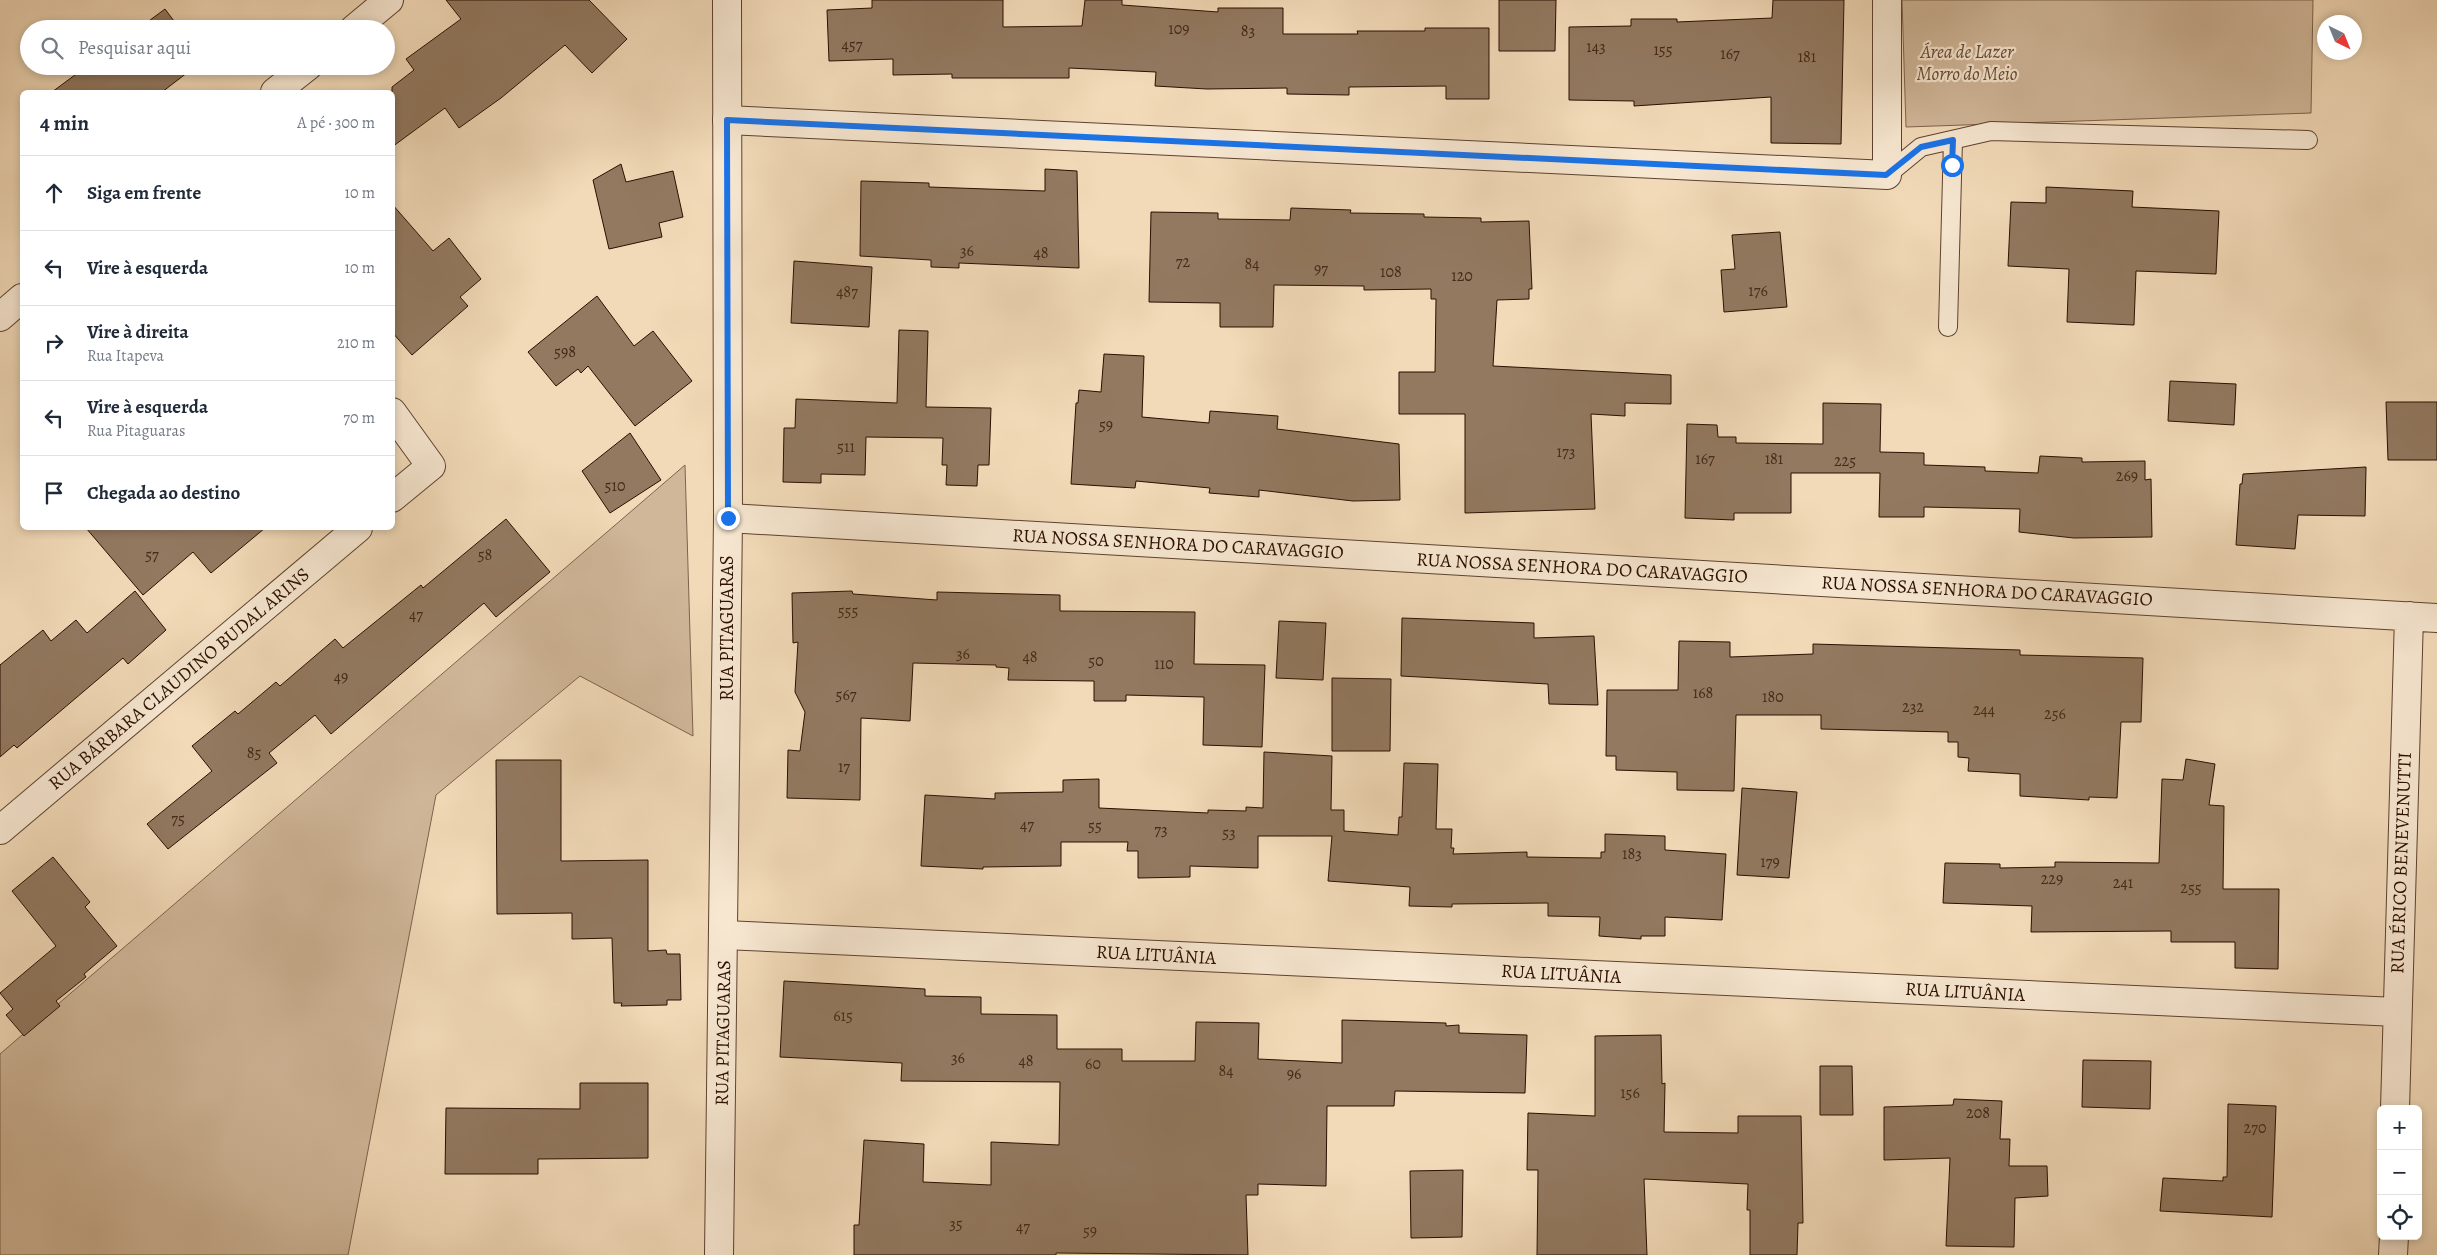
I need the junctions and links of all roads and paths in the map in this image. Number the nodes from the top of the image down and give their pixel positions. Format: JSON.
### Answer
{"nodes":[{"id":1,"x":389,"y":0,"type":"edge"},
{"id":2,"x":727,"y":0,"type":"edge"},
{"id":3,"x":1887,"y":0,"type":"edge"},
{"id":4,"x":365,"y":20,"type":"edge"},
{"id":5,"x":297,"y":75,"type":"edge"},
{"id":6,"x":278,"y":90,"type":"edge"},
{"id":7,"x":727,"y":120,"type":"junction"},
{"id":8,"x":1953,"y":140,"type":"junction"},
{"id":9,"x":2308,"y":140,"type":"dead end"},
{"id":10,"x":1886,"y":175,"type":"junction"},
{"id":11,"x":20,"y":300,"type":"edge"},
{"id":12,"x":0,"y":316,"type":"edge"},
{"id":13,"x":1948,"y":327,"type":"dead end"},
{"id":14,"x":395,"y":416,"type":"edge"},
{"id":15,"x":395,"y":496,"type":"edge"},
{"id":16,"x":728,"y":518,"type":"junction"},
{"id":17,"x":356,"y":530,"type":"edge"},
{"id":18,"x":2409,"y":616,"type":"junction"},
{"id":19,"x":2437,"y":618,"type":"edge"},
{"id":20,"x":0,"y":830,"type":"edge"},
{"id":21,"x":724,"y":935,"type":"junction"},
{"id":22,"x":2397,"y":1012,"type":"junction"},
{"id":23,"x":2395,"y":1105,"type":"edge"},
{"id":24,"x":2394,"y":1240,"type":"edge"},
{"id":25,"x":719,"y":1255,"type":"edge"},
{"id":26,"x":2393,"y":1255,"type":"edge"}],
"edges":[{"from":1,"to":4,"type":"street"},
{"from":2,"to":7,"type":"street","name":"RUA PITAGUARAS"},
{"from":3,"to":10,"type":"street"},
{"from":5,"to":6,"type":"street"},
{"from":7,"to":10,"type":"street"},
{"from":7,"to":16,"type":"street","name":"RUA PITAGUARAS"},
{"from":8,"to":9,"type":"lane"},
{"from":8,"to":10,"type":"lane"},
{"from":8,"to":13,"type":"lane"},
{"from":11,"to":12,"type":"street"},
{"from":14,"to":15,"type":"street"},
{"from":16,"to":18,"type":"street","name":"RUA NOSSA SENHORA DO CARAVAGGIO"},
{"from":16,"to":21,"type":"street","name":"RUA PITAGUARAS"},
{"from":17,"to":20,"type":"street","name":"RUA BÁRBARA CLAUDINO BUDAL ARINS"},
{"from":18,"to":19,"type":"street","name":"RUA NOSSA SENHORA DO CARAVAGGIO"},
{"from":18,"to":22,"type":"street","name":"RUA ÉRICO BENEVENUTTI"},
{"from":21,"to":22,"type":"street","name":"RUA LITUÂNIA"},
{"from":21,"to":25,"type":"street","name":"RUA PITAGUARAS"},
{"from":22,"to":23,"type":"street","name":"RUA ÉRICO BENEVENUTTI"},
{"from":24,"to":26,"type":"street"}]}
